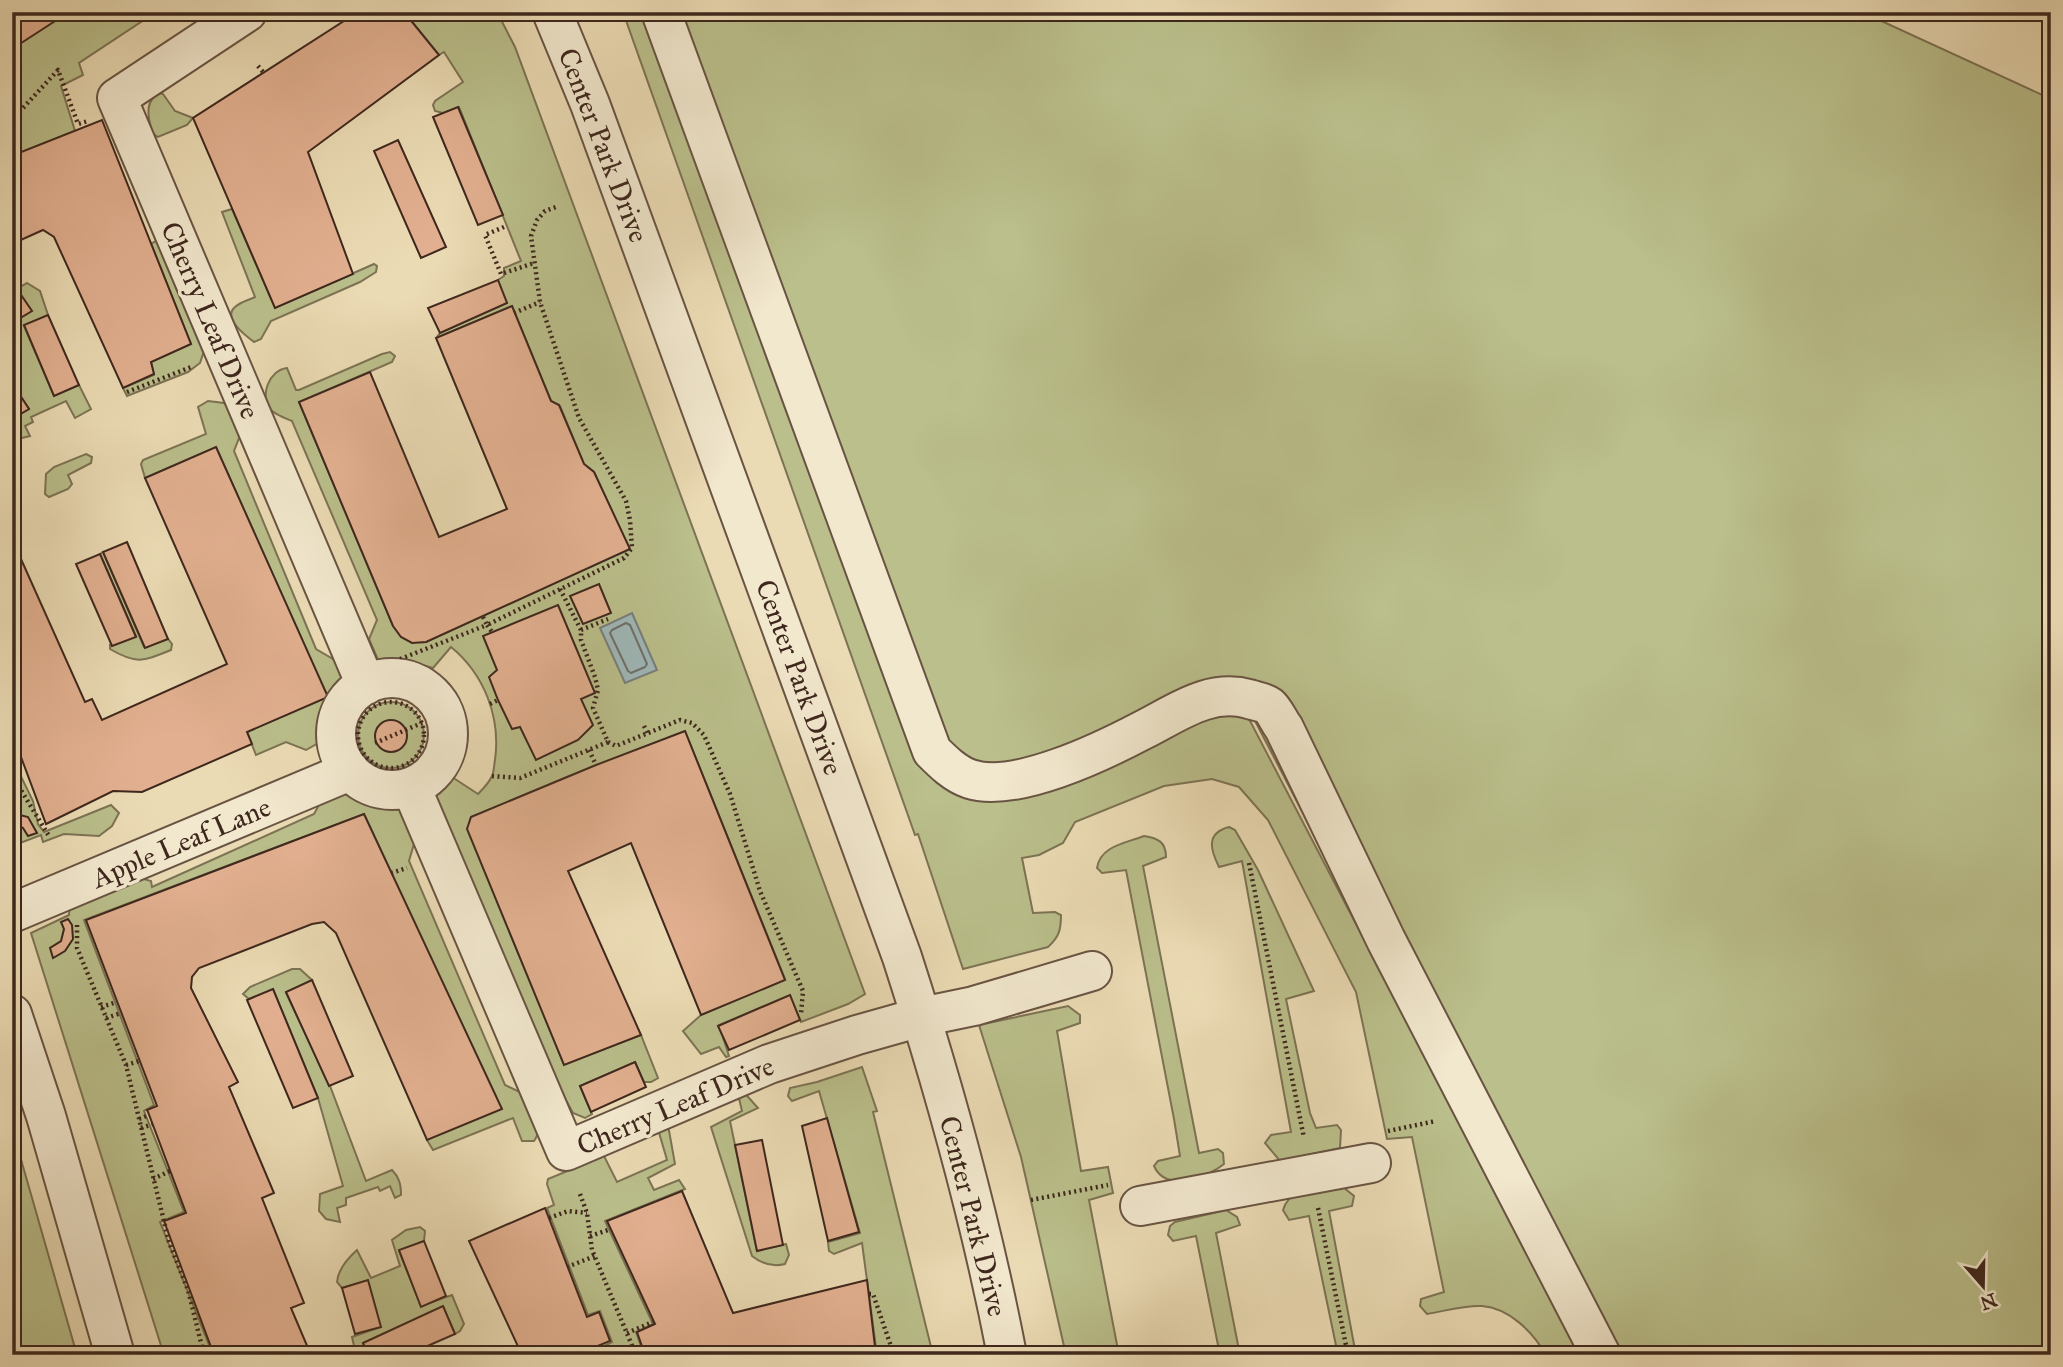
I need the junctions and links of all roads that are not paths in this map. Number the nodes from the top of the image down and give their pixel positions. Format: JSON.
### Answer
{"nodes":[{"id":1,"x":247,"y":12,"type":"edge"},
{"id":2,"x":552,"y":12,"type":"edge"},
{"id":3,"x":661,"y":12,"type":"edge"},
{"id":4,"x":366,"y":685,"type":"junction"},
{"id":5,"x":350,"y":756,"type":"junction"},
{"id":6,"x":411,"y":787,"type":"junction"},
{"id":7,"x":12,"y":887,"type":"edge"},
{"id":8,"x":12,"y":913,"type":"edge"},
{"id":9,"x":1093,"y":971,"type":"dead end"},
{"id":10,"x":12,"y":1014,"type":"edge"},
{"id":11,"x":921,"y":1017,"type":"junction"},
{"id":12,"x":1371,"y":1163,"type":"dead end"},
{"id":13,"x":1140,"y":1206,"type":"dead end"},
{"id":14,"x":115,"y":1355,"type":"edge"},
{"id":15,"x":1007,"y":1355,"type":"edge"},
{"id":16,"x":1601,"y":1355,"type":"edge"}],
"edges":[{"from":1,"to":4,"type":"street","name":"Cherry Leaf Drive"},
{"from":2,"to":11,"type":"street","name":"Center Park Drive"},
{"from":3,"to":16,"type":"street"},
{"from":4,"to":5,"type":"street"},
{"from":4,"to":6,"type":"street"},
{"from":5,"to":6,"type":"street"},
{"from":5,"to":7,"type":"street","name":"Apple Leaf Lane"},
{"from":5,"to":8,"type":"street","name":"Apple Leaf Lane"},
{"from":6,"to":11,"type":"street","name":"Cherry Leaf Drive"},
{"from":9,"to":11,"type":"street"},
{"from":10,"to":14,"type":"street"},
{"from":11,"to":15,"type":"street","name":"Center Park Drive"},
{"from":12,"to":13,"type":"street"}]}
